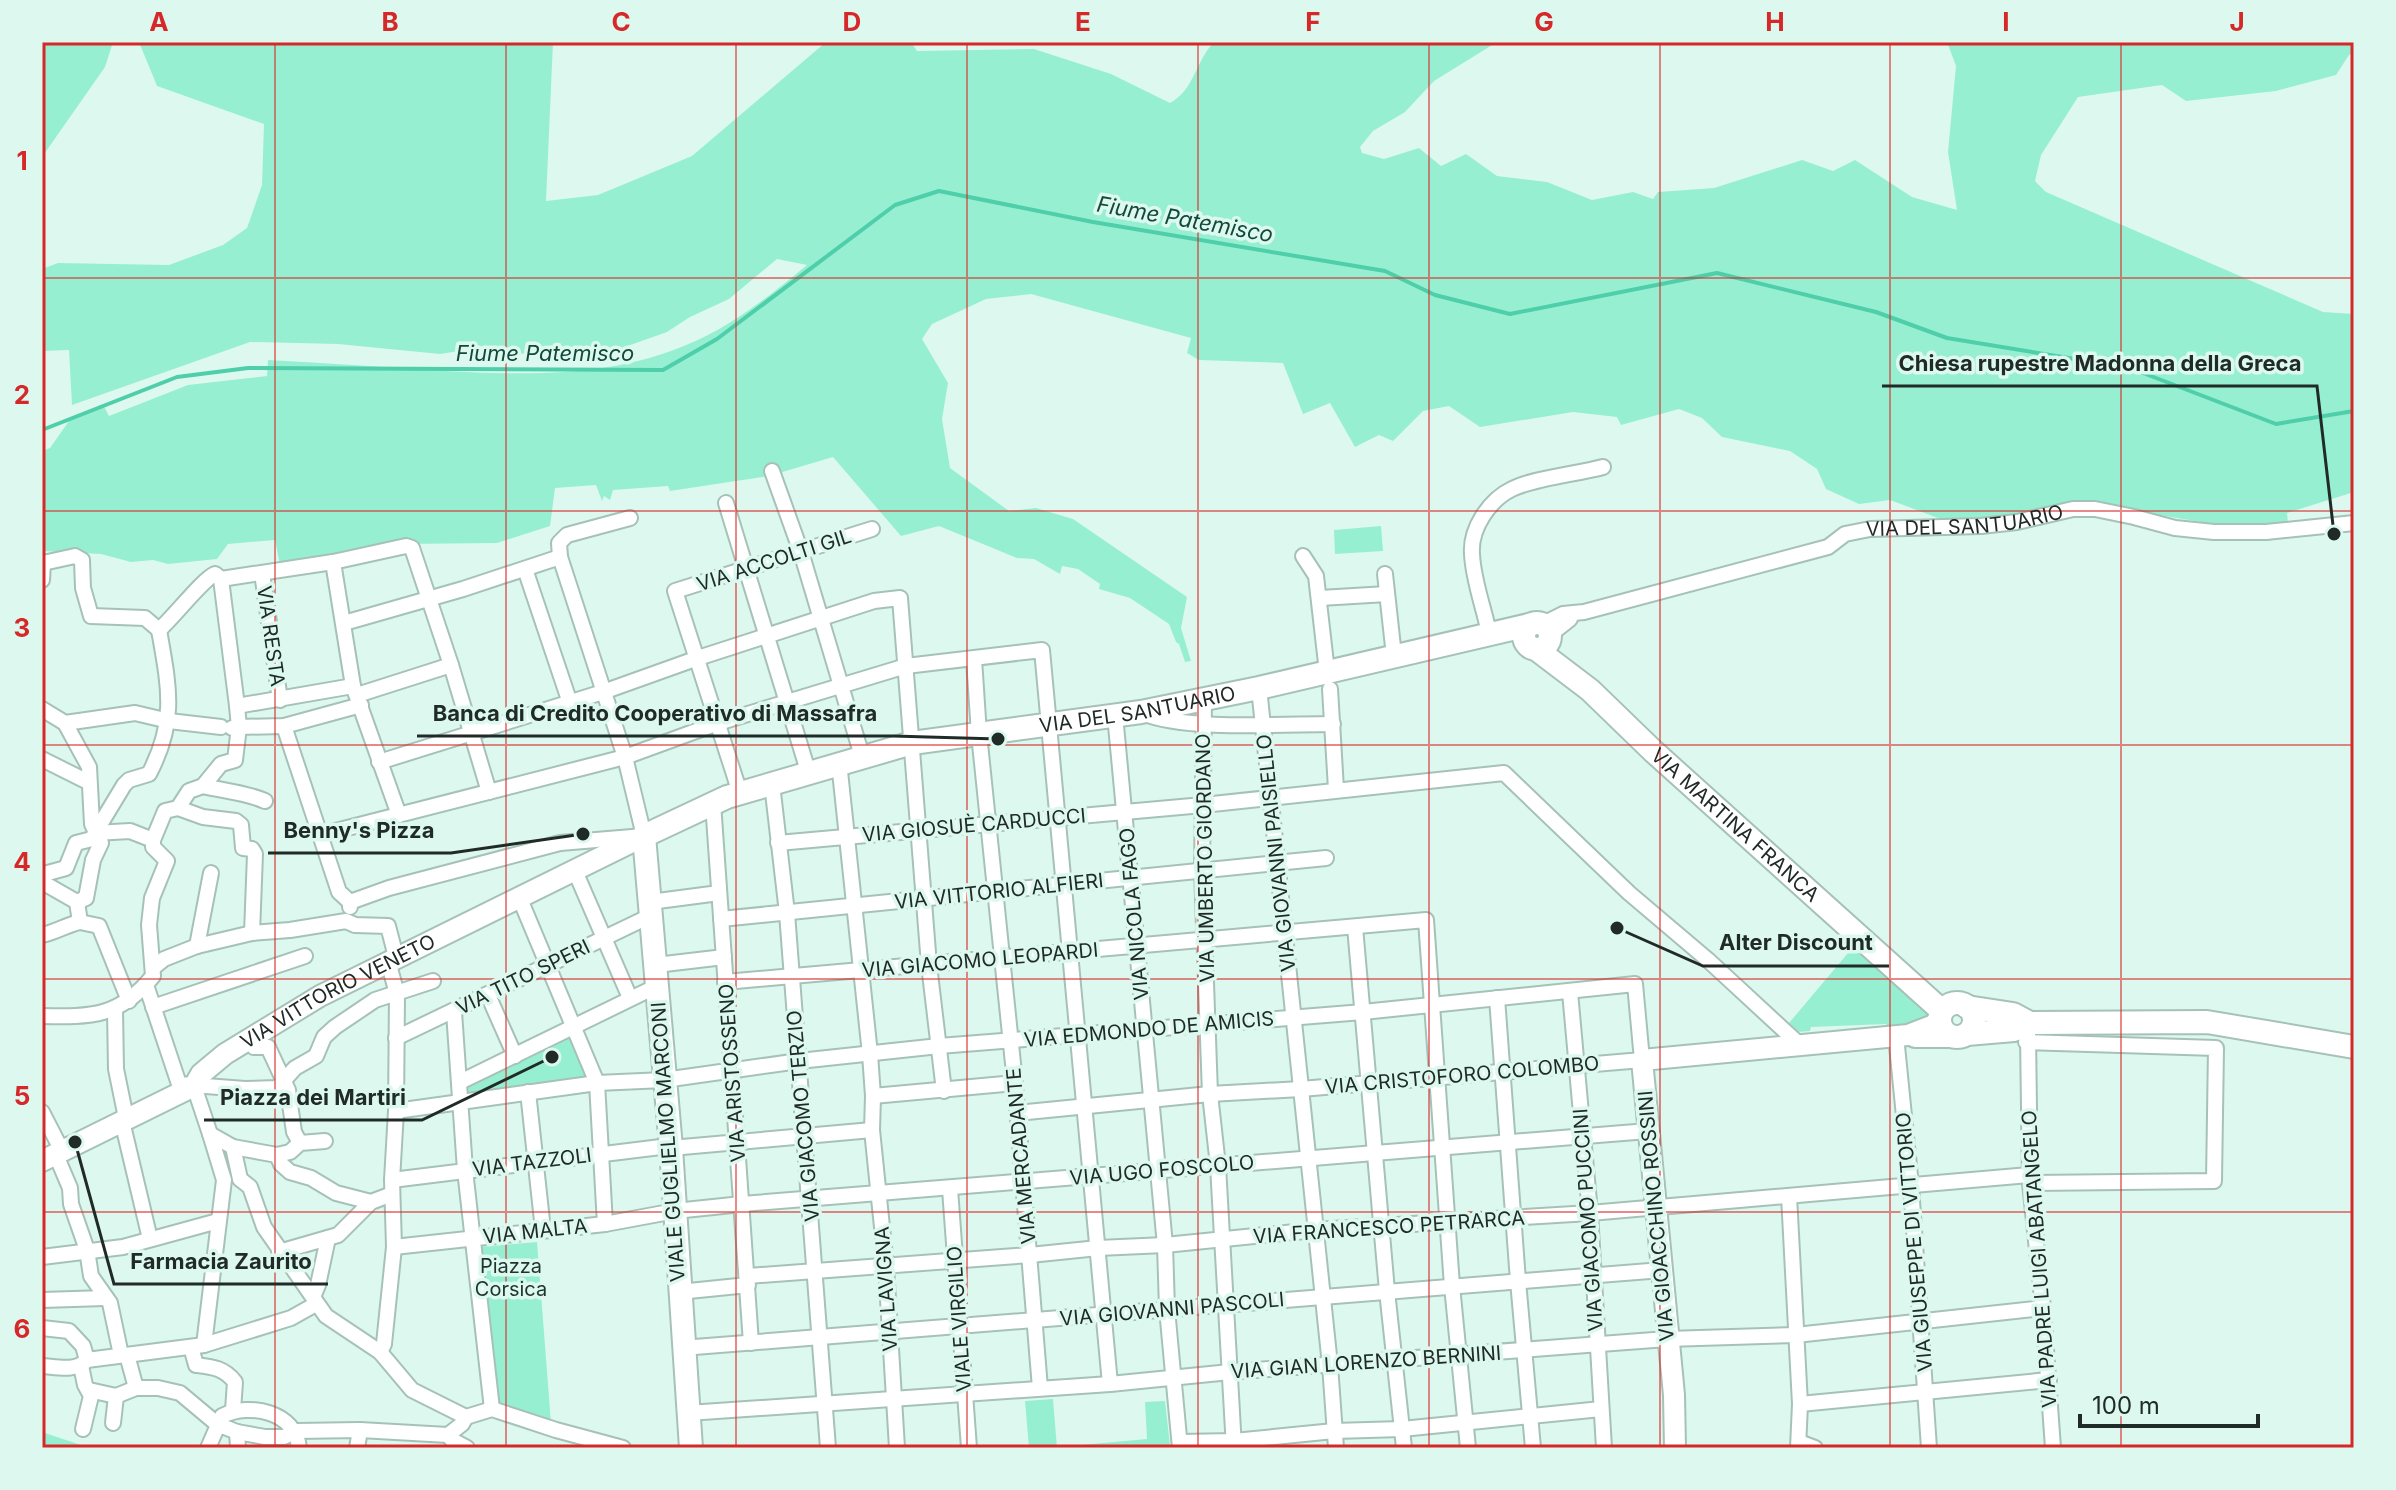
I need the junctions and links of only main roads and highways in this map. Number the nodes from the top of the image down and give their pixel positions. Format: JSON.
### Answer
{"nodes":[{"id":1,"x":1539,"y":636,"type":"junction"},
{"id":2,"x":1449,"y":643,"type":"junction"},
{"id":3,"x":644,"y":836,"type":"joint"},
{"id":4,"x":1952,"y":1010,"type":"junction"},
{"id":5,"x":2028,"y":1032,"type":"junction"},
{"id":6,"x":1960,"y":1036,"type":"junction"},
{"id":7,"x":2354,"y":1047,"type":"edge"},
{"id":8,"x":691,"y":1448,"type":"edge"}],
"edges":[{"from":1,"to":2,"type":"main road","name":"VIA DEL SANTUARIO"},
{"from":1,"to":2,"type":"main road","name":"VIA DEL SANTUARIO"},
{"from":1,"to":4,"type":"main road","name":"VIA MARTINA FRANCA"},
{"from":2,"to":3,"type":"main road","name":"VIA DEL SANTUARIO"},
{"from":3,"to":8,"type":"main road","name":"VIALE GUGLIELMO MARCONI"},
{"from":4,"to":5,"type":"main road","name":"VIA MARTINA FRANCA"},
{"from":4,"to":6,"type":"main road"},
{"from":4,"to":6,"type":"main road"},
{"from":5,"to":6,"type":"main road","name":"VIA MARTINA FRANCA"},
{"from":5,"to":7,"type":"main road","name":"VIA MARTINA FRANCA"}]}
